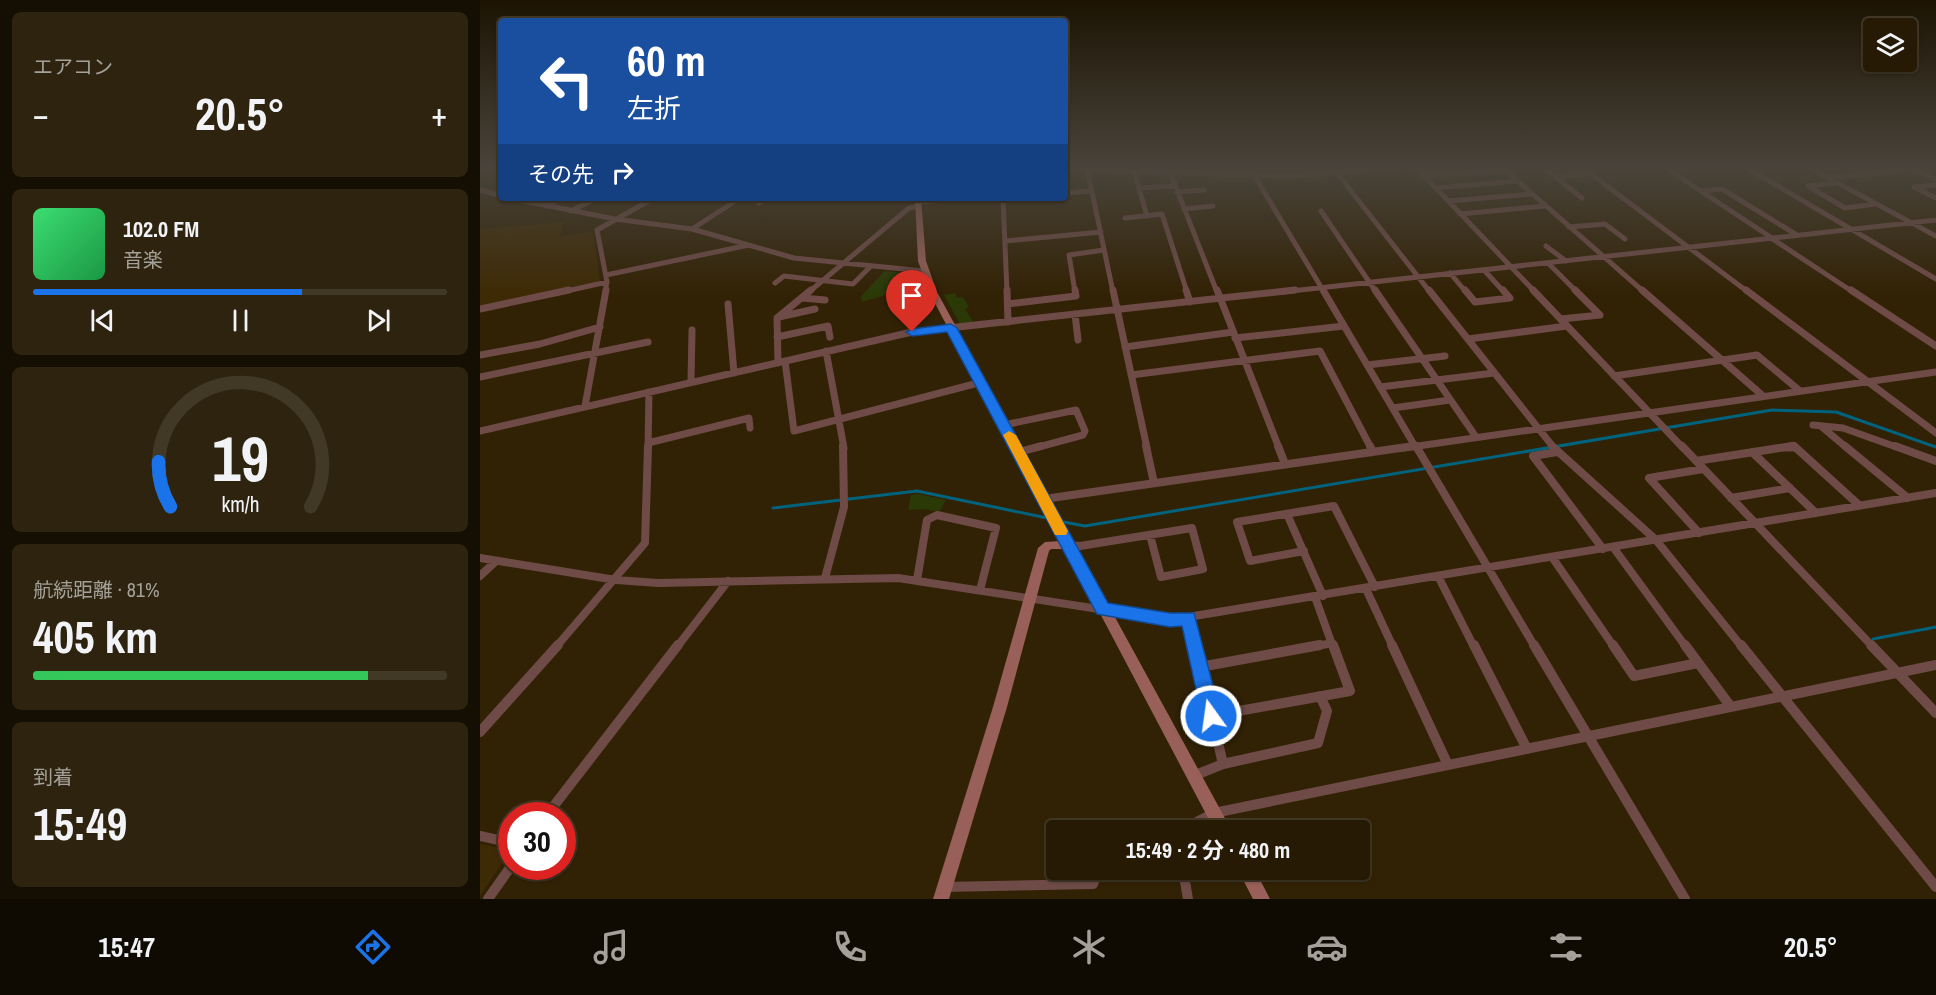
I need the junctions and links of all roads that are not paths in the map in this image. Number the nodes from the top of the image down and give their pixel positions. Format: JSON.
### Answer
{"nodes":[{"id":1,"x":566,"y":210,"type":"edge"},
{"id":2,"x":632,"y":210,"type":"edge"},
{"id":3,"x":721,"y":210,"type":"edge"},
{"id":4,"x":907,"y":210,"type":"edge"},
{"id":5,"x":919,"y":210,"type":"edge"},
{"id":6,"x":1004,"y":210,"type":"edge"},
{"id":7,"x":1096,"y":210,"type":"edge"},
{"id":8,"x":1145,"y":210,"type":"edge"},
{"id":9,"x":1184,"y":210,"type":"edge"},
{"id":10,"x":1275,"y":210,"type":"edge"},
{"id":11,"x":1367,"y":210,"type":"edge"},
{"id":12,"x":1456,"y":210,"type":"edge"},
{"id":13,"x":1503,"y":210,"type":"edge"},
{"id":14,"x":1550,"y":210,"type":"edge"},
{"id":15,"x":1639,"y":210,"type":"edge"},
{"id":16,"x":1729,"y":210,"type":"edge"},
{"id":17,"x":1756,"y":210,"type":"edge"},
{"id":18,"x":1818,"y":210,"type":"edge"},
{"id":19,"x":1887,"y":210,"type":"edge"},
{"id":20,"x":571,"y":211,"type":"joint"},
{"id":21,"x":1321,"y":211,"type":"dead end"},
{"id":22,"x":1460,"y":214,"type":"junction"},
{"id":23,"x":1147,"y":216,"type":"junction"},
{"id":24,"x":1125,"y":218,"type":"dead end"},
{"id":25,"x":615,"y":219,"type":"junction"},
{"id":26,"x":1936,"y":220,"type":"edge"},
{"id":27,"x":1911,"y":223,"type":"junction"},
{"id":28,"x":1569,"y":227,"type":"junction"},
{"id":29,"x":692,"y":229,"type":"junction"},
{"id":30,"x":1852,"y":230,"type":"junction"},
{"id":31,"x":1101,"y":232,"type":"junction"},
{"id":32,"x":1797,"y":236,"type":"junction"},
{"id":33,"x":1936,"y":236,"type":"edge"},
{"id":34,"x":1772,"y":238,"type":"junction"},
{"id":35,"x":1625,"y":240,"type":"dead end"},
{"id":36,"x":1006,"y":241,"type":"junction"},
{"id":37,"x":753,"y":244,"type":"junction"},
{"id":38,"x":1546,"y":246,"type":"dead end"},
{"id":39,"x":1689,"y":247,"type":"junction"},
{"id":40,"x":1104,"y":250,"type":"junction"},
{"id":41,"x":1602,"y":257,"type":"junction"},
{"id":42,"x":1566,"y":261,"type":"junction"},
{"id":43,"x":1548,"y":263,"type":"junction"},
{"id":44,"x":842,"y":264,"type":"junction"},
{"id":45,"x":870,"y":267,"type":"junction"},
{"id":46,"x":1511,"y":267,"type":"junction"},
{"id":47,"x":1484,"y":270,"type":"junction"},
{"id":48,"x":924,"y":272,"type":"junction"},
{"id":49,"x":1450,"y":273,"type":"junction"},
{"id":50,"x":1419,"y":277,"type":"junction"},
{"id":51,"x":607,"y":279,"type":"junction"},
{"id":52,"x":1936,"y":279,"type":"edge"},
{"id":53,"x":822,"y":281,"type":"junction"},
{"id":54,"x":1371,"y":282,"type":"junction"},
{"id":55,"x":775,"y":283,"type":"dead end"},
{"id":56,"x":1321,"y":288,"type":"junction"},
{"id":57,"x":802,"y":298,"type":"junction"},
{"id":58,"x":1220,"y":299,"type":"junction"},
{"id":59,"x":825,"y":300,"type":"dead end"},
{"id":60,"x":1190,"y":302,"type":"junction"},
{"id":61,"x":728,"y":304,"type":"dead end"},
{"id":62,"x":1008,"y":304,"type":"junction"},
{"id":63,"x":480,"y":309,"type":"edge"},
{"id":64,"x":815,"y":309,"type":"dead end"},
{"id":65,"x":1117,"y":310,"type":"junction"},
{"id":66,"x":1076,"y":314,"type":"junction"},
{"id":67,"x":777,"y":318,"type":"junction"},
{"id":68,"x":1561,"y":319,"type":"junction"},
{"id":69,"x":1008,"y":322,"type":"junction"},
{"id":70,"x":1344,"y":326,"type":"junction"},
{"id":71,"x":1567,"y":326,"type":"junction"},
{"id":72,"x":600,"y":327,"type":"junction"},
{"id":73,"x":951,"y":328,"type":"junction"},
{"id":74,"x":692,"y":330,"type":"dead end"},
{"id":75,"x":1234,"y":335,"type":"junction"},
{"id":76,"x":777,"y":336,"type":"junction"},
{"id":77,"x":830,"y":337,"type":"dead end"},
{"id":78,"x":1468,"y":339,"type":"junction"},
{"id":79,"x":1078,"y":340,"type":"dead end"},
{"id":80,"x":648,"y":342,"type":"dead end"},
{"id":81,"x":1936,"y":346,"type":"edge"},
{"id":82,"x":1125,"y":347,"type":"junction"},
{"id":83,"x":826,"y":351,"type":"junction"},
{"id":84,"x":596,"y":352,"type":"junction"},
{"id":85,"x":480,"y":355,"type":"edge"},
{"id":86,"x":1445,"y":356,"type":"dead end"},
{"id":87,"x":1423,"y":358,"type":"junction"},
{"id":88,"x":1721,"y":360,"type":"junction"},
{"id":89,"x":1244,"y":361,"type":"junction"},
{"id":90,"x":782,"y":362,"type":"junction"},
{"id":91,"x":1367,"y":365,"type":"junction"},
{"id":92,"x":1494,"y":372,"type":"junction"},
{"id":93,"x":1936,"y":372,"type":"edge"},
{"id":94,"x":734,"y":373,"type":"junction"},
{"id":95,"x":1131,"y":375,"type":"junction"},
{"id":96,"x":1614,"y":376,"type":"junction"},
{"id":97,"x":480,"y":377,"type":"edge"},
{"id":98,"x":1437,"y":380,"type":"junction"},
{"id":99,"x":691,"y":382,"type":"junction"},
{"id":100,"x":982,"y":382,"type":"junction"},
{"id":101,"x":1868,"y":382,"type":"junction"},
{"id":102,"x":1380,"y":387,"type":"junction"},
{"id":103,"x":1800,"y":391,"type":"junction"},
{"id":104,"x":649,"y":392,"type":"junction"},
{"id":105,"x":1763,"y":396,"type":"junction"},
{"id":106,"x":1450,"y":400,"type":"junction"},
{"id":107,"x":585,"y":406,"type":"junction"},
{"id":108,"x":1393,"y":408,"type":"junction"},
{"id":109,"x":1650,"y":413,"type":"junction"},
{"id":110,"x":839,"y":420,"type":"junction"},
{"id":111,"x":1004,"y":425,"type":"junction"},
{"id":112,"x":750,"y":428,"type":"dead end"},
{"id":113,"x":1538,"y":429,"type":"junction"},
{"id":114,"x":480,"y":431,"type":"edge"},
{"id":115,"x":1936,"y":434,"type":"edge"},
{"id":116,"x":1476,"y":437,"type":"junction"},
{"id":117,"x":648,"y":443,"type":"junction"},
{"id":118,"x":1415,"y":446,"type":"junction"},
{"id":119,"x":1019,"y":452,"type":"junction"},
{"id":120,"x":1373,"y":452,"type":"junction"},
{"id":121,"x":1557,"y":452,"type":"junction"},
{"id":122,"x":1752,"y":452,"type":"junction"},
{"id":123,"x":1696,"y":461,"type":"junction"},
{"id":124,"x":1936,"y":461,"type":"edge"},
{"id":125,"x":1285,"y":465,"type":"junction"},
{"id":126,"x":1703,"y":469,"type":"junction"},
{"id":127,"x":1154,"y":483,"type":"junction"},
{"id":128,"x":1790,"y":488,"type":"junction"},
{"id":129,"x":1934,"y":496,"type":"edge"},
{"id":130,"x":1731,"y":498,"type":"junction"},
{"id":131,"x":1908,"y":498,"type":"junction"},
{"id":132,"x":1044,"y":499,"type":"junction"},
{"id":133,"x":1860,"y":506,"type":"junction"},
{"id":134,"x":1816,"y":513,"type":"junction"},
{"id":135,"x":1287,"y":514,"type":"junction"},
{"id":136,"x":1755,"y":524,"type":"junction"},
{"id":137,"x":1699,"y":533,"type":"junction"},
{"id":138,"x":1150,"y":535,"type":"junction"},
{"id":139,"x":1656,"y":540,"type":"junction"},
{"id":140,"x":1068,"y":545,"type":"junction"},
{"id":141,"x":1608,"y":548,"type":"junction"},
{"id":142,"x":1304,"y":551,"type":"junction"},
{"id":143,"x":1552,"y":557,"type":"junction"},
{"id":144,"x":480,"y":558,"type":"edge"},
{"id":145,"x":496,"y":561,"type":"junction"},
{"id":146,"x":1488,"y":568,"type":"junction"},
{"id":147,"x":480,"y":576,"type":"edge"},
{"id":148,"x":1438,"y":576,"type":"junction"},
{"id":149,"x":825,"y":578,"type":"junction"},
{"id":150,"x":616,"y":580,"type":"junction"},
{"id":151,"x":917,"y":580,"type":"junction"},
{"id":152,"x":728,"y":581,"type":"junction"},
{"id":153,"x":1370,"y":588,"type":"junction"},
{"id":154,"x":980,"y":590,"type":"junction"},
{"id":155,"x":1319,"y":596,"type":"junction"},
{"id":156,"x":1030,"y":598,"type":"junction"},
{"id":157,"x":1102,"y":609,"type":"junction"},
{"id":158,"x":1188,"y":618,"type":"junction"},
{"id":159,"x":1332,"y":643,"type":"junction"},
{"id":160,"x":1698,"y":663,"type":"junction"},
{"id":161,"x":1936,"y":665,"type":"edge"},
{"id":162,"x":1200,"y":667,"type":"junction"},
{"id":163,"x":1898,"y":673,"type":"junction"},
{"id":164,"x":1320,"y":696,"type":"junction"},
{"id":165,"x":1782,"y":697,"type":"junction"},
{"id":166,"x":1731,"y":707,"type":"junction"},
{"id":167,"x":1936,"y":713,"type":"edge"},
{"id":168,"x":1211,"y":716,"type":"junction"},
{"id":169,"x":480,"y":732,"type":"edge"},
{"id":170,"x":1588,"y":736,"type":"junction"},
{"id":171,"x":1527,"y":749,"type":"junction"},
{"id":172,"x":1223,"y":764,"type":"junction"},
{"id":173,"x":1448,"y":765,"type":"junction"},
{"id":174,"x":1193,"y":776,"type":"junction"},
{"id":175,"x":557,"y":802,"type":"edge"},
{"id":176,"x":1214,"y":813,"type":"junction"},
{"id":177,"x":1201,"y":820,"type":"edge"},
{"id":178,"x":1218,"y":820,"type":"edge"},
{"id":179,"x":480,"y":836,"type":"edge"},
{"id":180,"x":498,"y":840,"type":"edge"},
{"id":181,"x":501,"y":880,"type":"edge"},
{"id":182,"x":1095,"y":880,"type":"edge"},
{"id":183,"x":1185,"y":880,"type":"edge"},
{"id":184,"x":1252,"y":880,"type":"edge"},
{"id":185,"x":1936,"y":887,"type":"edge"},
{"id":186,"x":942,"y":893,"type":"edge"},
{"id":187,"x":488,"y":899,"type":"edge"},
{"id":188,"x":1188,"y":899,"type":"edge"},
{"id":189,"x":1262,"y":899,"type":"edge"},
{"id":190,"x":1686,"y":899,"type":"edge"}],
"edges":[{"from":1,"to":20,"type":"street"},
{"from":2,"to":25,"type":"street"},
{"from":3,"to":29,"type":"street"},
{"from":4,"to":44,"type":"street"},
{"from":5,"to":48,"type":"street"},
{"from":6,"to":36,"type":"street"},
{"from":7,"to":31,"type":"street"},
{"from":8,"to":23,"type":"street"},
{"from":9,"to":58,"type":"street"},
{"from":10,"to":56,"type":"street"},
{"from":11,"to":50,"type":"street"},
{"from":12,"to":22,"type":"street"},
{"from":13,"to":22,"type":"street"},
{"from":14,"to":28,"type":"street"},
{"from":15,"to":39,"type":"street"},
{"from":16,"to":34,"type":"street"},
{"from":17,"to":32,"type":"street"},
{"from":18,"to":30,"type":"street"},
{"from":19,"to":27,"type":"street"},
{"from":20,"to":25,"type":"street"},
{"from":21,"to":54,"type":"street"},
{"from":22,"to":46,"type":"street"},
{"from":23,"to":24,"type":"street"},
{"from":23,"to":60,"type":"street"},
{"from":25,"to":29,"type":"street"},
{"from":25,"to":51,"type":"street"},
{"from":26,"to":27,"type":"street"},
{"from":27,"to":30,"type":"street"},
{"from":27,"to":33,"type":"street"},
{"from":28,"to":35,"type":"street"},
{"from":28,"to":41,"type":"street"},
{"from":29,"to":37,"type":"street"},
{"from":30,"to":32,"type":"street"},
{"from":30,"to":52,"type":"street"},
{"from":31,"to":36,"type":"street"},
{"from":31,"to":40,"type":"street"},
{"from":32,"to":34,"type":"street"},
{"from":34,"to":39,"type":"street"},
{"from":34,"to":81,"type":"street"},
{"from":36,"to":62,"type":"street"},
{"from":37,"to":44,"type":"street"},
{"from":37,"to":51,"type":"street"},
{"from":38,"to":42,"type":"street"},
{"from":39,"to":41,"type":"street"},
{"from":39,"to":101,"type":"street"},
{"from":40,"to":62,"type":"street"},
{"from":40,"to":65,"type":"street"},
{"from":41,"to":42,"type":"street"},
{"from":41,"to":88,"type":"street"},
{"from":42,"to":43,"type":"street"},
{"from":43,"to":46,"type":"street"},
{"from":43,"to":68,"type":"street"},
{"from":44,"to":45,"type":"street"},
{"from":44,"to":53,"type":"street"},
{"from":45,"to":48,"type":"street"},
{"from":45,"to":53,"type":"street"},
{"from":46,"to":47,"type":"street"},
{"from":46,"to":68,"type":"street"},
{"from":47,"to":49,"type":"street"},
{"from":47,"to":49,"type":"street"},
{"from":48,"to":73,"type":"street"},
{"from":49,"to":50,"type":"street"},
{"from":50,"to":54,"type":"street"},
{"from":50,"to":78,"type":"street"},
{"from":51,"to":63,"type":"street"},
{"from":51,"to":72,"type":"street"},
{"from":53,"to":55,"type":"street"},
{"from":53,"to":57,"type":"street"},
{"from":54,"to":56,"type":"street"},
{"from":54,"to":87,"type":"street"},
{"from":56,"to":58,"type":"street"},
{"from":56,"to":70,"type":"street"},
{"from":57,"to":59,"type":"street"},
{"from":57,"to":67,"type":"street"},
{"from":58,"to":60,"type":"street"},
{"from":58,"to":75,"type":"street"},
{"from":60,"to":65,"type":"street"},
{"from":61,"to":94,"type":"street"},
{"from":62,"to":69,"type":"street"},
{"from":64,"to":67,"type":"street"},
{"from":65,"to":66,"type":"street"},
{"from":65,"to":82,"type":"street"},
{"from":66,"to":69,"type":"street"},
{"from":66,"to":79,"type":"street"},
{"from":67,"to":76,"type":"street"},
{"from":68,"to":71,"type":"street"},
{"from":69,"to":73,"type":"street"},
{"from":70,"to":75,"type":"street"},
{"from":70,"to":91,"type":"street"},
{"from":71,"to":78,"type":"street"},
{"from":71,"to":96,"type":"street"},
{"from":72,"to":84,"type":"street"},
{"from":72,"to":85,"type":"street"},
{"from":73,"to":83,"type":"street"},
{"from":73,"to":100,"type":"street"},
{"from":74,"to":99,"type":"street"},
{"from":75,"to":82,"type":"street"},
{"from":75,"to":89,"type":"street"},
{"from":76,"to":77,"type":"street"},
{"from":76,"to":90,"type":"street"},
{"from":78,"to":92,"type":"street"},
{"from":80,"to":84,"type":"street"},
{"from":82,"to":95,"type":"street"},
{"from":83,"to":90,"type":"street"},
{"from":83,"to":110,"type":"street"},
{"from":84,"to":97,"type":"street"},
{"from":84,"to":107,"type":"street"},
{"from":86,"to":87,"type":"street"},
{"from":87,"to":91,"type":"street"},
{"from":87,"to":98,"type":"street"},
{"from":88,"to":96,"type":"street"},
{"from":88,"to":103,"type":"street"},
{"from":88,"to":105,"type":"street"},
{"from":89,"to":95,"type":"street"},
{"from":89,"to":120,"type":"street"},
{"from":89,"to":125,"type":"street"},
{"from":90,"to":94,"type":"street"},
{"from":90,"to":110,"type":"street"},
{"from":91,"to":102,"type":"street"},
{"from":92,"to":98,"type":"street"},
{"from":92,"to":113,"type":"street"},
{"from":93,"to":101,"type":"street"},
{"from":94,"to":99,"type":"street"},
{"from":95,"to":127,"type":"street"},
{"from":96,"to":109,"type":"street"},
{"from":98,"to":102,"type":"street"},
{"from":98,"to":106,"type":"street"},
{"from":99,"to":104,"type":"street"},
{"from":100,"to":110,"type":"street"},
{"from":100,"to":111,"type":"street"},
{"from":101,"to":103,"type":"street"},
{"from":101,"to":115,"type":"street"},
{"from":102,"to":108,"type":"street"},
{"from":103,"to":105,"type":"street"},
{"from":104,"to":107,"type":"street"},
{"from":104,"to":117,"type":"street"},
{"from":105,"to":109,"type":"street"},
{"from":106,"to":108,"type":"street"},
{"from":106,"to":116,"type":"street"},
{"from":107,"to":114,"type":"street"},
{"from":108,"to":118,"type":"street"},
{"from":109,"to":113,"type":"street"},
{"from":109,"to":123,"type":"street"},
{"from":110,"to":149,"type":"street"},
{"from":111,"to":119,"type":"street"},
{"from":111,"to":119,"type":"street"},
{"from":112,"to":117,"type":"street"},
{"from":113,"to":116,"type":"street"},
{"from":113,"to":121,"type":"street"},
{"from":116,"to":118,"type":"street"},
{"from":117,"to":150,"type":"street"},
{"from":118,"to":120,"type":"street"},
{"from":118,"to":146,"type":"street"},
{"from":119,"to":132,"type":"street"},
{"from":120,"to":125,"type":"street"},
{"from":121,"to":139,"type":"street"},
{"from":121,"to":141,"type":"street"},
{"from":122,"to":123,"type":"street"},
{"from":122,"to":128,"type":"street"},
{"from":122,"to":133,"type":"street"},
{"from":123,"to":126,"type":"street"},
{"from":124,"to":131,"type":"street"},
{"from":125,"to":127,"type":"street"},
{"from":126,"to":130,"type":"street"},
{"from":126,"to":137,"type":"street"},
{"from":127,"to":132,"type":"street"},
{"from":128,"to":130,"type":"street"},
{"from":128,"to":134,"type":"street"},
{"from":129,"to":131,"type":"street"},
{"from":130,"to":136,"type":"street"},
{"from":131,"to":133,"type":"street"},
{"from":132,"to":140,"type":"street"},
{"from":133,"to":134,"type":"street"},
{"from":134,"to":136,"type":"street"},
{"from":135,"to":142,"type":"street"},
{"from":135,"to":142,"type":"street"},
{"from":135,"to":153,"type":"street"},
{"from":136,"to":137,"type":"street"},
{"from":136,"to":163,"type":"street"},
{"from":137,"to":139,"type":"street"},
{"from":138,"to":138,"type":"street"},
{"from":138,"to":140,"type":"street"},
{"from":139,"to":141,"type":"street"},
{"from":139,"to":165,"type":"street"},
{"from":140,"to":156,"type":"street"},
{"from":140,"to":157,"type":"street"},
{"from":141,"to":143,"type":"street"},
{"from":141,"to":160,"type":"street"},
{"from":142,"to":155,"type":"street"},
{"from":143,"to":146,"type":"street"},
{"from":143,"to":160,"type":"street"},
{"from":144,"to":145,"type":"street"},
{"from":145,"to":147,"type":"street"},
{"from":145,"to":150,"type":"street"},
{"from":146,"to":148,"type":"street"},
{"from":146,"to":170,"type":"street"},
{"from":148,"to":153,"type":"street"},
{"from":148,"to":171,"type":"street"},
{"from":149,"to":151,"type":"street"},
{"from":149,"to":152,"type":"street"},
{"from":150,"to":152,"type":"street"},
{"from":150,"to":169,"type":"street"},
{"from":151,"to":154,"type":"street"},
{"from":151,"to":154,"type":"street"},
{"from":152,"to":175,"type":"street"},
{"from":153,"to":155,"type":"street"},
{"from":153,"to":173,"type":"street"},
{"from":154,"to":156,"type":"street"},
{"from":155,"to":158,"type":"street"},
{"from":155,"to":159,"type":"street"},
{"from":156,"to":157,"type":"street"},
{"from":156,"to":186,"type":"street"},
{"from":157,"to":158,"type":"street"},
{"from":157,"to":174,"type":"street"},
{"from":158,"to":162,"type":"street"},
{"from":159,"to":162,"type":"street"},
{"from":159,"to":164,"type":"street"},
{"from":160,"to":166,"type":"street"},
{"from":161,"to":163,"type":"street"},
{"from":162,"to":168,"type":"street"},
{"from":163,"to":165,"type":"street"},
{"from":163,"to":167,"type":"street"},
{"from":164,"to":168,"type":"street"},
{"from":164,"to":172,"type":"street"},
{"from":165,"to":166,"type":"street"},
{"from":165,"to":185,"type":"street"},
{"from":166,"to":170,"type":"street"},
{"from":168,"to":172,"type":"street"},
{"from":170,"to":171,"type":"street"},
{"from":170,"to":190,"type":"street"},
{"from":171,"to":173,"type":"street"},
{"from":172,"to":174,"type":"street"},
{"from":173,"to":176,"type":"street"},
{"from":174,"to":176,"type":"street"},
{"from":176,"to":177,"type":"street"},
{"from":176,"to":178,"type":"street"},
{"from":179,"to":180,"type":"street"},
{"from":181,"to":187,"type":"street"},
{"from":182,"to":186,"type":"street"},
{"from":183,"to":188,"type":"street"},
{"from":184,"to":189,"type":"street"}]}
